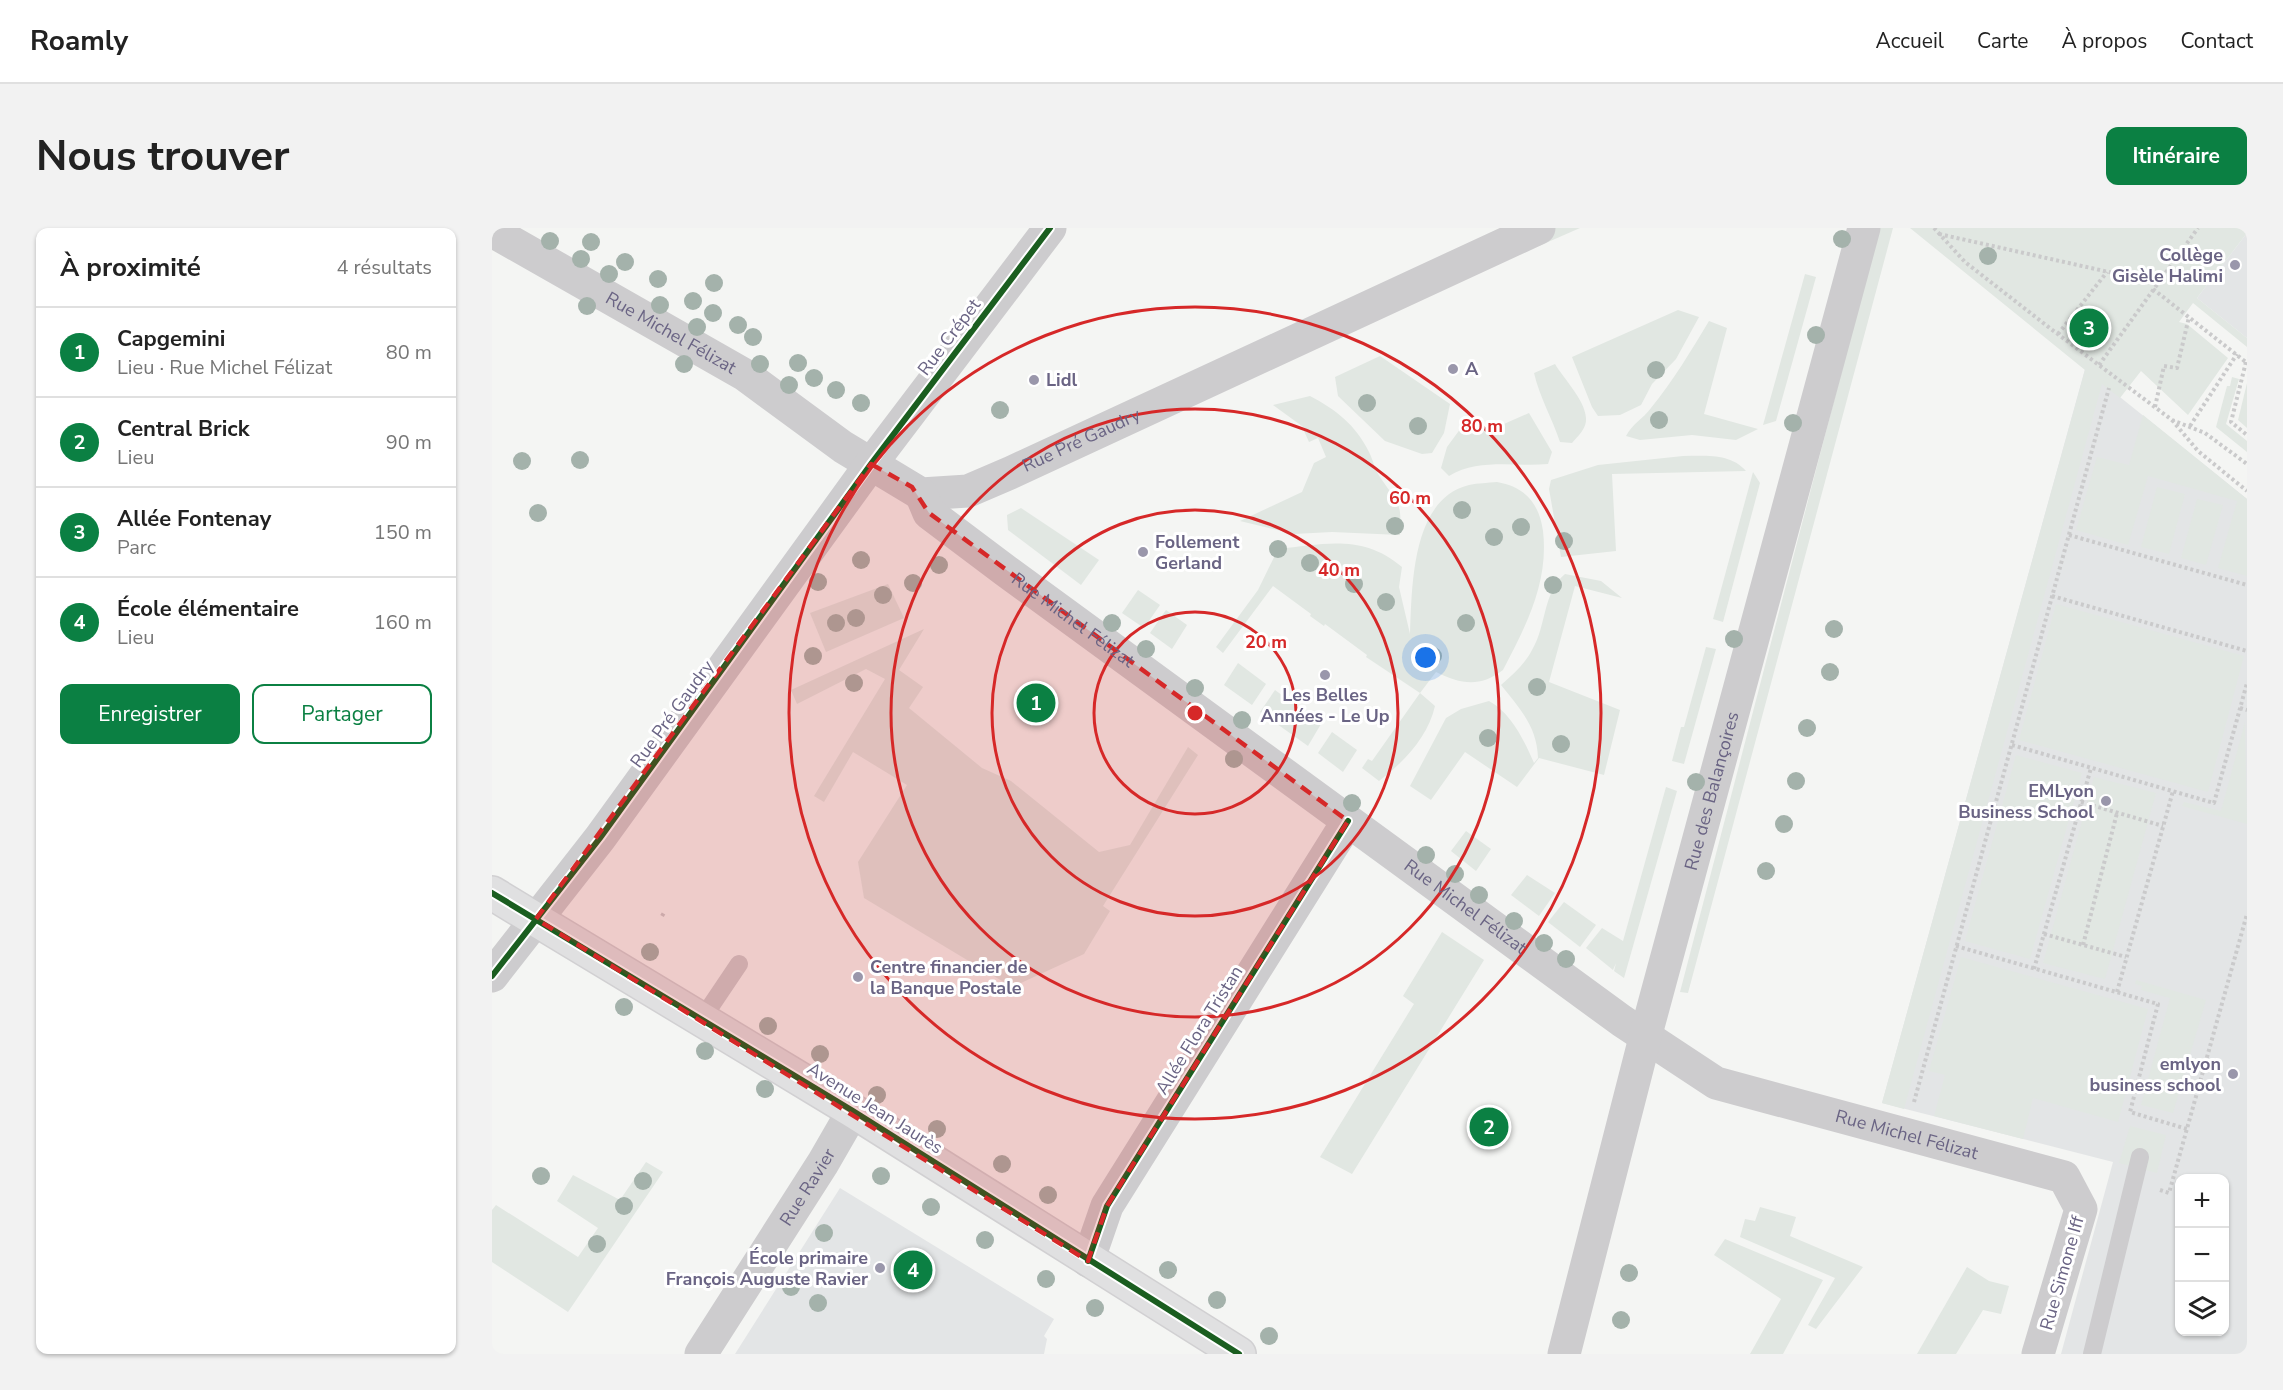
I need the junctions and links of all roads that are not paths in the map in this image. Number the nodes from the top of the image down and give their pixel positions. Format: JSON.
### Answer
{"nodes":[{"id":1,"x":1050,"y":228,"type":"edge"},
{"id":2,"x":1539,"y":228,"type":"edge"},
{"id":3,"x":1864,"y":228,"type":"edge"},
{"id":4,"x":492,"y":231,"type":"edge"},
{"id":5,"x":871,"y":464,"type":"junction"},
{"id":6,"x":921,"y":494,"type":"junction"},
{"id":7,"x":1347,"y":821,"type":"junction"},
{"id":8,"x":492,"y":892,"type":"edge"},
{"id":9,"x":536,"y":919,"type":"junction"},
{"id":10,"x":739,"y":964,"type":"dead end"},
{"id":11,"x":492,"y":976,"type":"edge"},
{"id":12,"x":702,"y":1019,"type":"junction"},
{"id":13,"x":1646,"y":1034,"type":"junction"},
{"id":14,"x":853,"y":1111,"type":"junction"},
{"id":15,"x":2140,"y":1157,"type":"dead end"},
{"id":16,"x":2072,"y":1194,"type":"joint"},
{"id":17,"x":1088,"y":1261,"type":"junction"},
{"id":18,"x":701,"y":1354,"type":"edge"},
{"id":19,"x":1239,"y":1354,"type":"edge"},
{"id":20,"x":1564,"y":1354,"type":"edge"},
{"id":21,"x":2038,"y":1354,"type":"edge"},
{"id":22,"x":2092,"y":1354,"type":"edge"}],
"edges":[{"from":1,"to":5,"type":"street","name":"Rue Crépet"},
{"from":2,"to":6,"type":"street","name":"Rue Pré Gaudry"},
{"from":3,"to":13,"type":"street","name":"Rue des Balançoires"},
{"from":4,"to":5,"type":"street","name":"Rue Michel Félizat"},
{"from":5,"to":6,"type":"street"},
{"from":5,"to":9,"type":"street","name":"Rue Pré Gaudry"},
{"from":6,"to":7,"type":"street","name":"Rue Michel Félizat"},
{"from":7,"to":13,"type":"street","name":"Rue Michel Félizat"},
{"from":7,"to":17,"type":"street","name":"Allée Flora Tristan"},
{"from":8,"to":9,"type":"main road","name":"Avenue Jean Jaurès"},
{"from":9,"to":11,"type":"street","name":"Rue Pré Gaudry"},
{"from":9,"to":12,"type":"main road","name":"Avenue Jean Jaurès"},
{"from":10,"to":12,"type":"lane"},
{"from":12,"to":14,"type":"main road","name":"Avenue Jean Jaurès"},
{"from":13,"to":16,"type":"street","name":"Rue Michel Félizat"},
{"from":13,"to":20,"type":"street","name":"Rue des Balançoires"},
{"from":14,"to":17,"type":"main road","name":"Avenue Jean Jaurès"},
{"from":14,"to":18,"type":"street","name":"Rue Ravier"},
{"from":15,"to":22,"type":"lane"},
{"from":16,"to":21,"type":"street","name":"Rue Simone Iff"},
{"from":17,"to":19,"type":"main road","name":"Avenue Jean Jaurès"}]}
